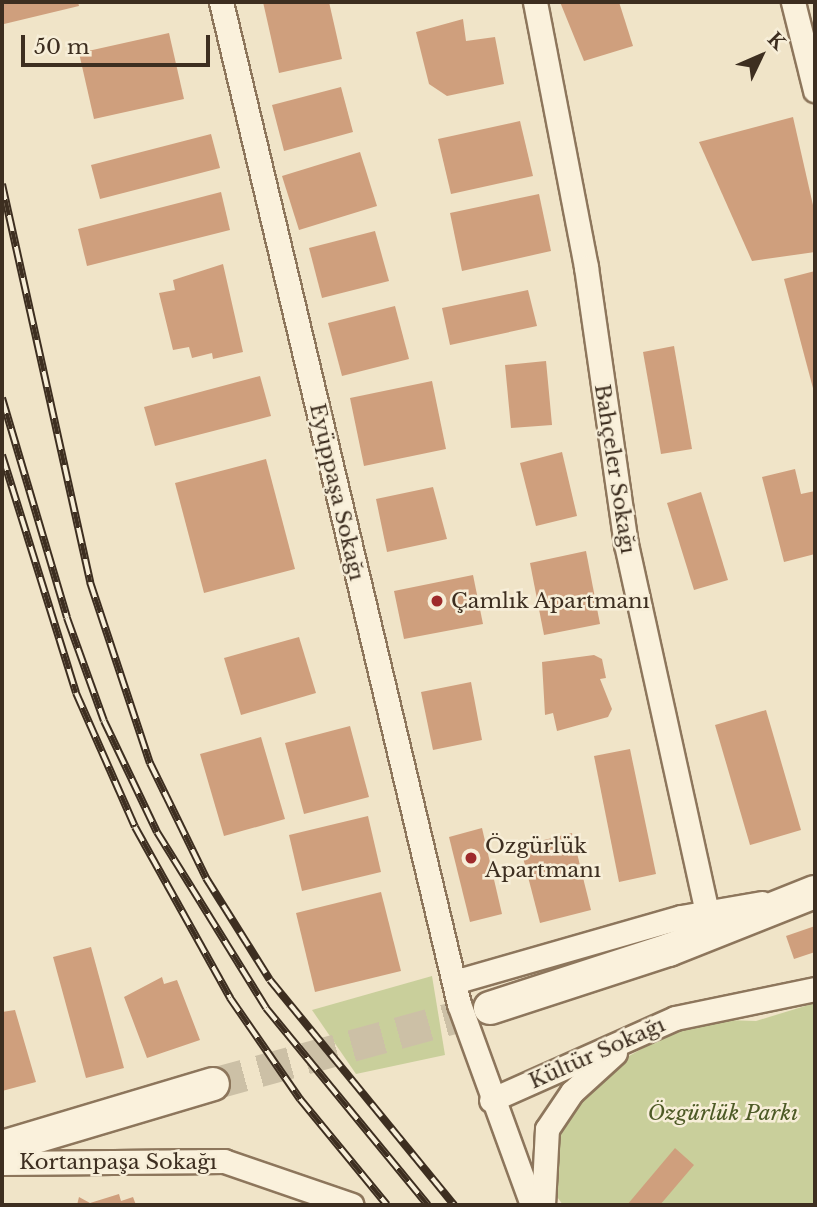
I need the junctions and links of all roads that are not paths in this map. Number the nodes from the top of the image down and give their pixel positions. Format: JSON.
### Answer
{"nodes":[{"id":1,"x":221,"y":2,"type":"edge"},
{"id":2,"x":535,"y":2,"type":"edge"},
{"id":3,"x":793,"y":2,"type":"edge"},
{"id":4,"x":815,"y":90,"type":"edge"},
{"id":5,"x":811,"y":894,"type":"edge"},
{"id":6,"x":710,"y":923,"type":"junction"},
{"id":7,"x":454,"y":982,"type":"junction"},
{"id":8,"x":815,"y":989,"type":"edge"},
{"id":9,"x":490,"y":1007,"type":"tunnel mouth"},
{"id":10,"x":636,"y":1035,"type":"junction"},
{"id":11,"x":213,"y":1084,"type":"tunnel mouth"},
{"id":12,"x":491,"y":1100,"type":"junction"},
{"id":13,"x":499,"y":1123,"type":"junction"},
{"id":14,"x":549,"y":1125,"type":"junction"},
{"id":15,"x":2,"y":1147,"type":"edge"},
{"id":16,"x":2,"y":1163,"type":"edge"},
{"id":17,"x":352,"y":1205,"type":"edge"},
{"id":18,"x":532,"y":1205,"type":"edge"},
{"id":19,"x":542,"y":1205,"type":"edge"}],
"edges":[{"from":1,"to":7,"type":"street","name":"Eyüppaşa Sokağı"},
{"from":2,"to":6,"type":"street","name":"Bahçeler Sokağı"},
{"from":3,"to":4,"type":"street"},
{"from":5,"to":6,"type":"main road"},
{"from":6,"to":7,"type":"street"},
{"from":6,"to":9,"type":"main road"},
{"from":7,"to":12,"type":"street","name":"Eyüppaşa Sokağı"},
{"from":8,"to":10,"type":"street","name":"Kültür Sokağı"},
{"from":10,"to":12,"type":"street","name":"Kültür Sokağı"},
{"from":10,"to":14,"type":"street"},
{"from":11,"to":15,"type":"main road"},
{"from":12,"to":13,"type":"street"},
{"from":13,"to":14,"type":"street"},
{"from":13,"to":18,"type":"street"},
{"from":14,"to":19,"type":"street"},
{"from":16,"to":17,"type":"street","name":"Kortanpaşa Sokağı"}]}
